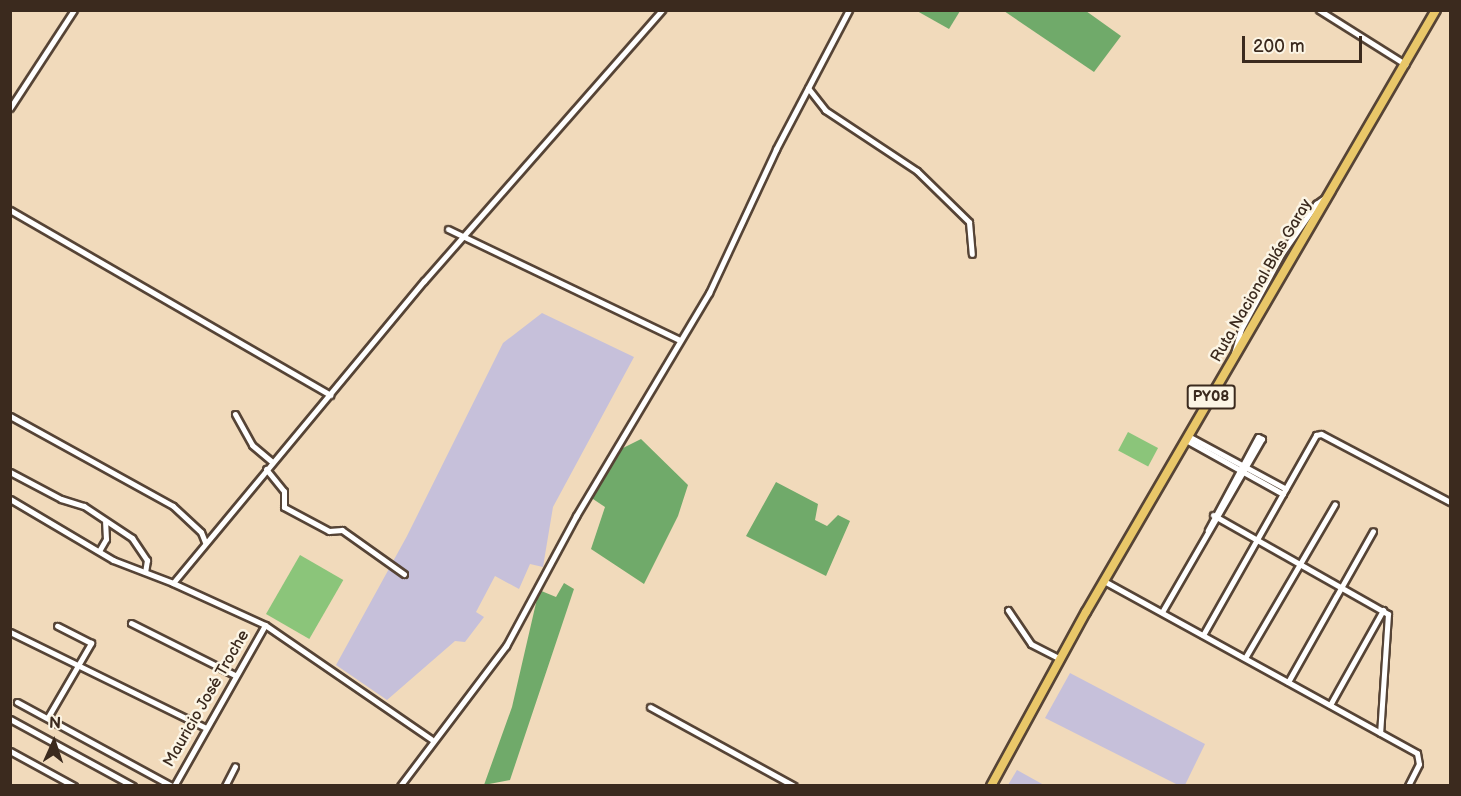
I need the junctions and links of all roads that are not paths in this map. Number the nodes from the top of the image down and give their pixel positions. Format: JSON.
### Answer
{"nodes":[{"id":1,"x":74,"y":10,"type":"edge"},
{"id":2,"x":662,"y":10,"type":"edge"},
{"id":3,"x":849,"y":10,"type":"edge"},
{"id":4,"x":1319,"y":10,"type":"edge"},
{"id":5,"x":1436,"y":10,"type":"edge"},
{"id":6,"x":1405,"y":64,"type":"junction"},
{"id":7,"x":808,"y":88,"type":"junction"},
{"id":8,"x":10,"y":108,"type":"edge"},
{"id":9,"x":10,"y":210,"type":"edge"},
{"id":10,"x":448,"y":229,"type":"dead end"},
{"id":11,"x":464,"y":238,"type":"junction"},
{"id":12,"x":972,"y":254,"type":"dead end"},
{"id":13,"x":680,"y":340,"type":"junction"},
{"id":14,"x":330,"y":394,"type":"junction"},
{"id":15,"x":235,"y":414,"type":"dead end"},
{"id":16,"x":10,"y":416,"type":"edge"},
{"id":17,"x":1187,"y":438,"type":"junction"},
{"id":18,"x":272,"y":462,"type":"junction"},
{"id":19,"x":266,"y":469,"type":"junction"},
{"id":20,"x":1243,"y":469,"type":"junction"},
{"id":21,"x":12,"y":473,"type":"edge"},
{"id":22,"x":10,"y":481,"type":"edge"},
{"id":23,"x":1285,"y":492,"type":"junction"},
{"id":24,"x":10,"y":499,"type":"edge"},
{"id":25,"x":1450,"y":502,"type":"edge"},
{"id":26,"x":1335,"y":504,"type":"dead end"},
{"id":27,"x":1215,"y":517,"type":"junction"},
{"id":28,"x":105,"y":521,"type":"junction"},
{"id":29,"x":1373,"y":531,"type":"dead end"},
{"id":30,"x":1258,"y":540,"type":"junction"},
{"id":31,"x":205,"y":542,"type":"junction"},
{"id":32,"x":99,"y":551,"type":"junction"},
{"id":33,"x":1299,"y":563,"type":"junction"},
{"id":34,"x":145,"y":573,"type":"junction"},
{"id":35,"x":404,"y":574,"type":"dead end"},
{"id":36,"x":1104,"y":581,"type":"junction"},
{"id":37,"x":173,"y":583,"type":"junction"},
{"id":38,"x":1342,"y":587,"type":"junction"},
{"id":39,"x":1008,"y":610,"type":"dead end"},
{"id":40,"x":1383,"y":610,"type":"junction"},
{"id":41,"x":1162,"y":612,"type":"junction"},
{"id":42,"x":131,"y":623,"type":"dead end"},
{"id":43,"x":265,"y":625,"type":"junction"},
{"id":44,"x":57,"y":626,"type":"dead end"},
{"id":45,"x":10,"y":632,"type":"edge"},
{"id":46,"x":1203,"y":635,"type":"junction"},
{"id":47,"x":1245,"y":658,"type":"junction"},
{"id":48,"x":1060,"y":659,"type":"junction"},
{"id":49,"x":79,"y":667,"type":"junction"},
{"id":50,"x":235,"y":675,"type":"junction"},
{"id":51,"x":1288,"y":682,"type":"junction"},
{"id":52,"x":17,"y":702,"type":"dead end"},
{"id":53,"x":1330,"y":705,"type":"junction"},
{"id":54,"x":651,"y":707,"type":"dead end"},
{"id":55,"x":48,"y":717,"type":"junction"},
{"id":56,"x":10,"y":719,"type":"edge"},
{"id":57,"x":204,"y":728,"type":"junction"},
{"id":58,"x":1380,"y":733,"type":"junction"},
{"id":59,"x":431,"y":739,"type":"junction"},
{"id":60,"x":10,"y":751,"type":"edge"},
{"id":61,"x":235,"y":766,"type":"dead end"},
{"id":62,"x":74,"y":786,"type":"edge"},
{"id":63,"x":133,"y":786,"type":"edge"},
{"id":64,"x":173,"y":786,"type":"edge"},
{"id":65,"x":225,"y":786,"type":"edge"},
{"id":66,"x":400,"y":786,"type":"edge"},
{"id":67,"x":794,"y":786,"type":"edge"},
{"id":68,"x":991,"y":786,"type":"edge"},
{"id":69,"x":1408,"y":786,"type":"edge"}],
"edges":[{"from":1,"to":8,"type":"street"},
{"from":2,"to":11,"type":"street"},
{"from":3,"to":7,"type":"street"},
{"from":4,"to":6,"type":"street"},
{"from":5,"to":6,"type":"highway","name":"Ruta Nacional Blás Garay","number":"PY08"},
{"from":6,"to":17,"type":"highway","name":"Ruta Nacional Blás Garay","number":"PY08"},
{"from":7,"to":12,"type":"street"},
{"from":7,"to":13,"type":"street"},
{"from":9,"to":14,"type":"street"},
{"from":10,"to":11,"type":"street"},
{"from":11,"to":13,"type":"street"},
{"from":11,"to":14,"type":"street"},
{"from":13,"to":59,"type":"street"},
{"from":14,"to":18,"type":"street"},
{"from":15,"to":18,"type":"street"},
{"from":16,"to":31,"type":"street"},
{"from":17,"to":20,"type":"street"},
{"from":17,"to":36,"type":"highway","name":"Ruta Nacional Blás Garay","number":"PY08"},
{"from":18,"to":19,"type":"street"},
{"from":19,"to":31,"type":"street"},
{"from":19,"to":35,"type":"street"},
{"from":20,"to":20,"type":"street"},
{"from":20,"to":23,"type":"street"},
{"from":20,"to":27,"type":"street"},
{"from":21,"to":22,"type":"street"},
{"from":21,"to":28,"type":"street"},
{"from":23,"to":25,"type":"street"},
{"from":23,"to":30,"type":"street"},
{"from":24,"to":32,"type":"street"},
{"from":26,"to":33,"type":"street"},
{"from":27,"to":30,"type":"street"},
{"from":27,"to":41,"type":"street"},
{"from":28,"to":32,"type":"street"},
{"from":28,"to":34,"type":"street"},
{"from":29,"to":38,"type":"street"},
{"from":30,"to":33,"type":"street"},
{"from":30,"to":46,"type":"street"},
{"from":31,"to":37,"type":"street"},
{"from":32,"to":34,"type":"street"},
{"from":33,"to":38,"type":"street"},
{"from":33,"to":47,"type":"street"},
{"from":34,"to":37,"type":"street"},
{"from":36,"to":41,"type":"street"},
{"from":36,"to":48,"type":"highway","name":"Ruta Nacional Blás Garay","number":"PY08"},
{"from":37,"to":43,"type":"street"},
{"from":38,"to":40,"type":"street"},
{"from":38,"to":51,"type":"street"},
{"from":39,"to":48,"type":"street"},
{"from":40,"to":53,"type":"street"},
{"from":40,"to":58,"type":"street"},
{"from":41,"to":46,"type":"street"},
{"from":42,"to":50,"type":"street"},
{"from":43,"to":50,"type":"street","name":"Mauricio José Troche"},
{"from":43,"to":59,"type":"street"},
{"from":44,"to":49,"type":"street"},
{"from":45,"to":49,"type":"street"},
{"from":46,"to":47,"type":"street"},
{"from":47,"to":51,"type":"street"},
{"from":48,"to":68,"type":"highway","name":"Ruta Nacional Blás Garay","number":"PY08"},
{"from":49,"to":55,"type":"street"},
{"from":49,"to":57,"type":"street"},
{"from":50,"to":57,"type":"street","name":"Mauricio José Troche"},
{"from":51,"to":53,"type":"street"},
{"from":52,"to":55,"type":"street"},
{"from":53,"to":58,"type":"street"},
{"from":54,"to":67,"type":"street"},
{"from":55,"to":64,"type":"street"},
{"from":56,"to":63,"type":"street"},
{"from":57,"to":64,"type":"street","name":"Mauricio José Troche"},
{"from":58,"to":69,"type":"street"},
{"from":59,"to":66,"type":"street"},
{"from":60,"to":62,"type":"street"},
{"from":61,"to":65,"type":"street"}]}
